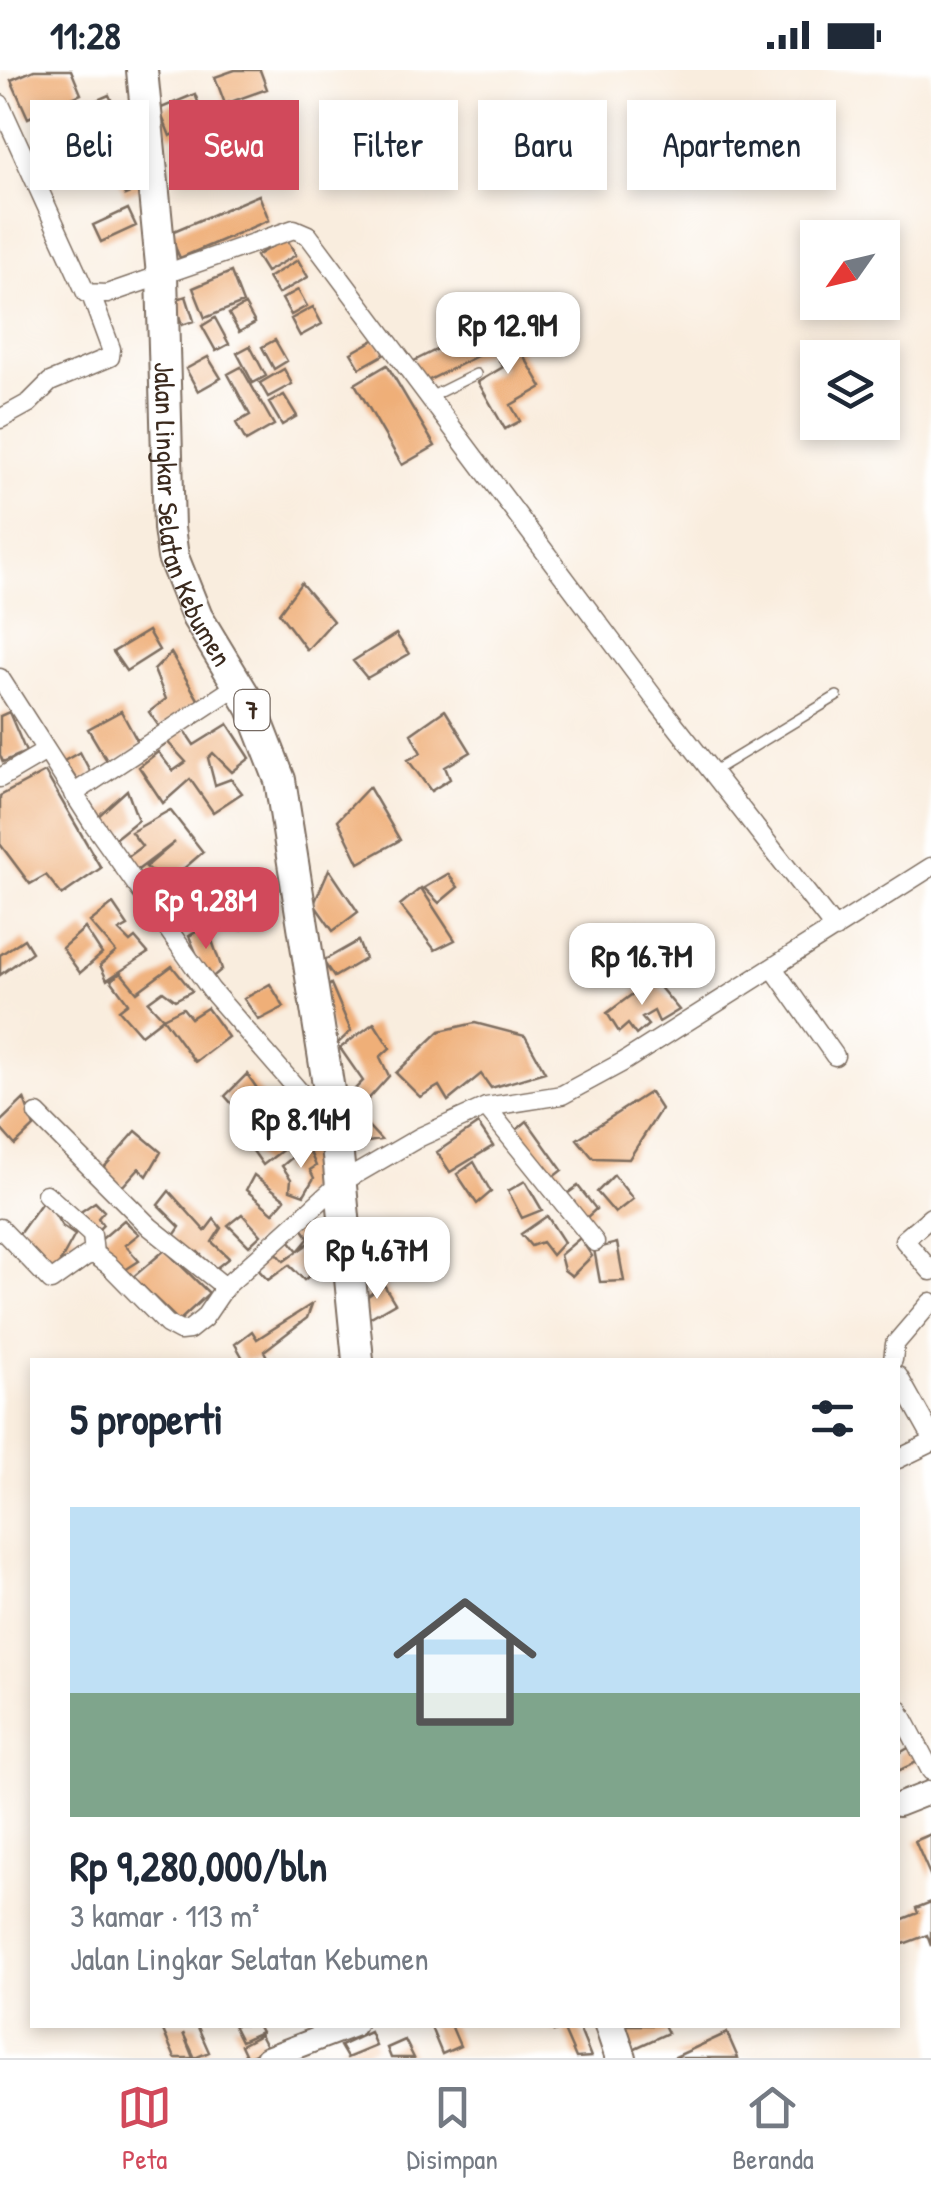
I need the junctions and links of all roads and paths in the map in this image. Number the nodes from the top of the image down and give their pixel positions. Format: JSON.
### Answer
{"nodes":[{"id":1,"x":142,"y":70,"type":"edge"},
{"id":2,"x":0,"y":104,"type":"edge"},
{"id":3,"x":9,"y":146,"type":"edge"},
{"id":4,"x":162,"y":275,"type":"junction"},
{"id":5,"x":91,"y":295,"type":"junction"},
{"id":6,"x":476,"y":374,"type":"dead end"},
{"id":7,"x":430,"y":397,"type":"junction"},
{"id":8,"x":0,"y":418,"type":"edge"},
{"id":9,"x":0,"y":678,"type":"edge"},
{"id":10,"x":238,"y":685,"type":"junction"},
{"id":11,"x":837,"y":696,"type":"dead end"},
{"id":12,"x":46,"y":751,"type":"junction"},
{"id":13,"x":712,"y":772,"type":"junction"},
{"id":14,"x":0,"y":778,"type":"edge"},
{"id":15,"x":73,"y":794,"type":"junction"},
{"id":16,"x":931,"y":867,"type":"edge"},
{"id":17,"x":835,"y":929,"type":"junction"},
{"id":18,"x":773,"y":968,"type":"junction"},
{"id":19,"x":835,"y":1056,"type":"dead end"},
{"id":20,"x":486,"y":1107,"type":"junction"},
{"id":21,"x":37,"y":1114,"type":"dead end"},
{"id":22,"x":336,"y":1134,"type":"junction"},
{"id":23,"x":339,"y":1184,"type":"junction"},
{"id":24,"x":46,"y":1194,"type":"dead end"},
{"id":25,"x":931,"y":1216,"type":"edge"},
{"id":26,"x":0,"y":1228,"type":"edge"},
{"id":27,"x":594,"y":1242,"type":"dead end"},
{"id":28,"x":94,"y":1254,"type":"junction"},
{"id":29,"x":931,"y":1271,"type":"edge"},
{"id":30,"x":225,"y":1287,"type":"junction"},
{"id":31,"x":931,"y":1302,"type":"edge"},
{"id":32,"x":358,"y":1358,"type":"edge"},
{"id":33,"x":893,"y":1358,"type":"edge"},
{"id":34,"x":900,"y":1380,"type":"edge"},
{"id":35,"x":931,"y":1434,"type":"edge"},
{"id":36,"x":931,"y":1442,"type":"edge"},
{"id":37,"x":900,"y":1458,"type":"edge"},
{"id":38,"x":900,"y":1712,"type":"edge"},
{"id":39,"x":931,"y":1771,"type":"edge"},
{"id":40,"x":931,"y":1792,"type":"edge"},
{"id":41,"x":900,"y":1804,"type":"edge"},
{"id":42,"x":346,"y":2028,"type":"edge"},
{"id":43,"x":611,"y":2028,"type":"edge"},
{"id":44,"x":267,"y":2058,"type":"edge"},
{"id":45,"x":621,"y":2058,"type":"edge"}],
"edges":[{"from":1,"to":4,"type":"highway","name":"Jalan Lingkar Selatan Kebumen","number":"7"},
{"from":2,"to":3,"type":"street"},
{"from":3,"to":5,"type":"street"},
{"from":4,"to":5,"type":"street"},
{"from":4,"to":7,"type":"street"},
{"from":4,"to":10,"type":"highway","name":"Jalan Lingkar Selatan Kebumen","number":"7"},
{"from":5,"to":8,"type":"street"},
{"from":6,"to":7,"type":"lane"},
{"from":7,"to":13,"type":"street"},
{"from":9,"to":12,"type":"street"},
{"from":10,"to":15,"type":"street"},
{"from":10,"to":22,"type":"highway","name":"Jalan Lingkar Selatan Kebumen","number":"7"},
{"from":11,"to":13,"type":"lane"},
{"from":12,"to":14,"type":"street"},
{"from":12,"to":15,"type":"street"},
{"from":13,"to":17,"type":"street"},
{"from":15,"to":22,"type":"street"},
{"from":16,"to":17,"type":"street"},
{"from":17,"to":18,"type":"street"},
{"from":18,"to":19,"type":"street"},
{"from":18,"to":20,"type":"street"},
{"from":20,"to":23,"type":"street"},
{"from":20,"to":27,"type":"street"},
{"from":21,"to":30,"type":"street"},
{"from":22,"to":23,"type":"highway","name":"Jalan Lingkar Selatan Kebumen","number":"7"},
{"from":23,"to":30,"type":"street"},
{"from":23,"to":32,"type":"highway","name":"Jalan Lingkar Selatan Kebumen","number":"7"},
{"from":24,"to":28,"type":"street"},
{"from":25,"to":29,"type":"street"},
{"from":26,"to":28,"type":"street"},
{"from":28,"to":30,"type":"street"},
{"from":31,"to":33,"type":"street"},
{"from":34,"to":35,"type":"street"},
{"from":36,"to":37,"type":"street"},
{"from":38,"to":39,"type":"street"},
{"from":40,"to":41,"type":"street"},
{"from":42,"to":44,"type":"street"},
{"from":43,"to":45,"type":"highway"}]}
